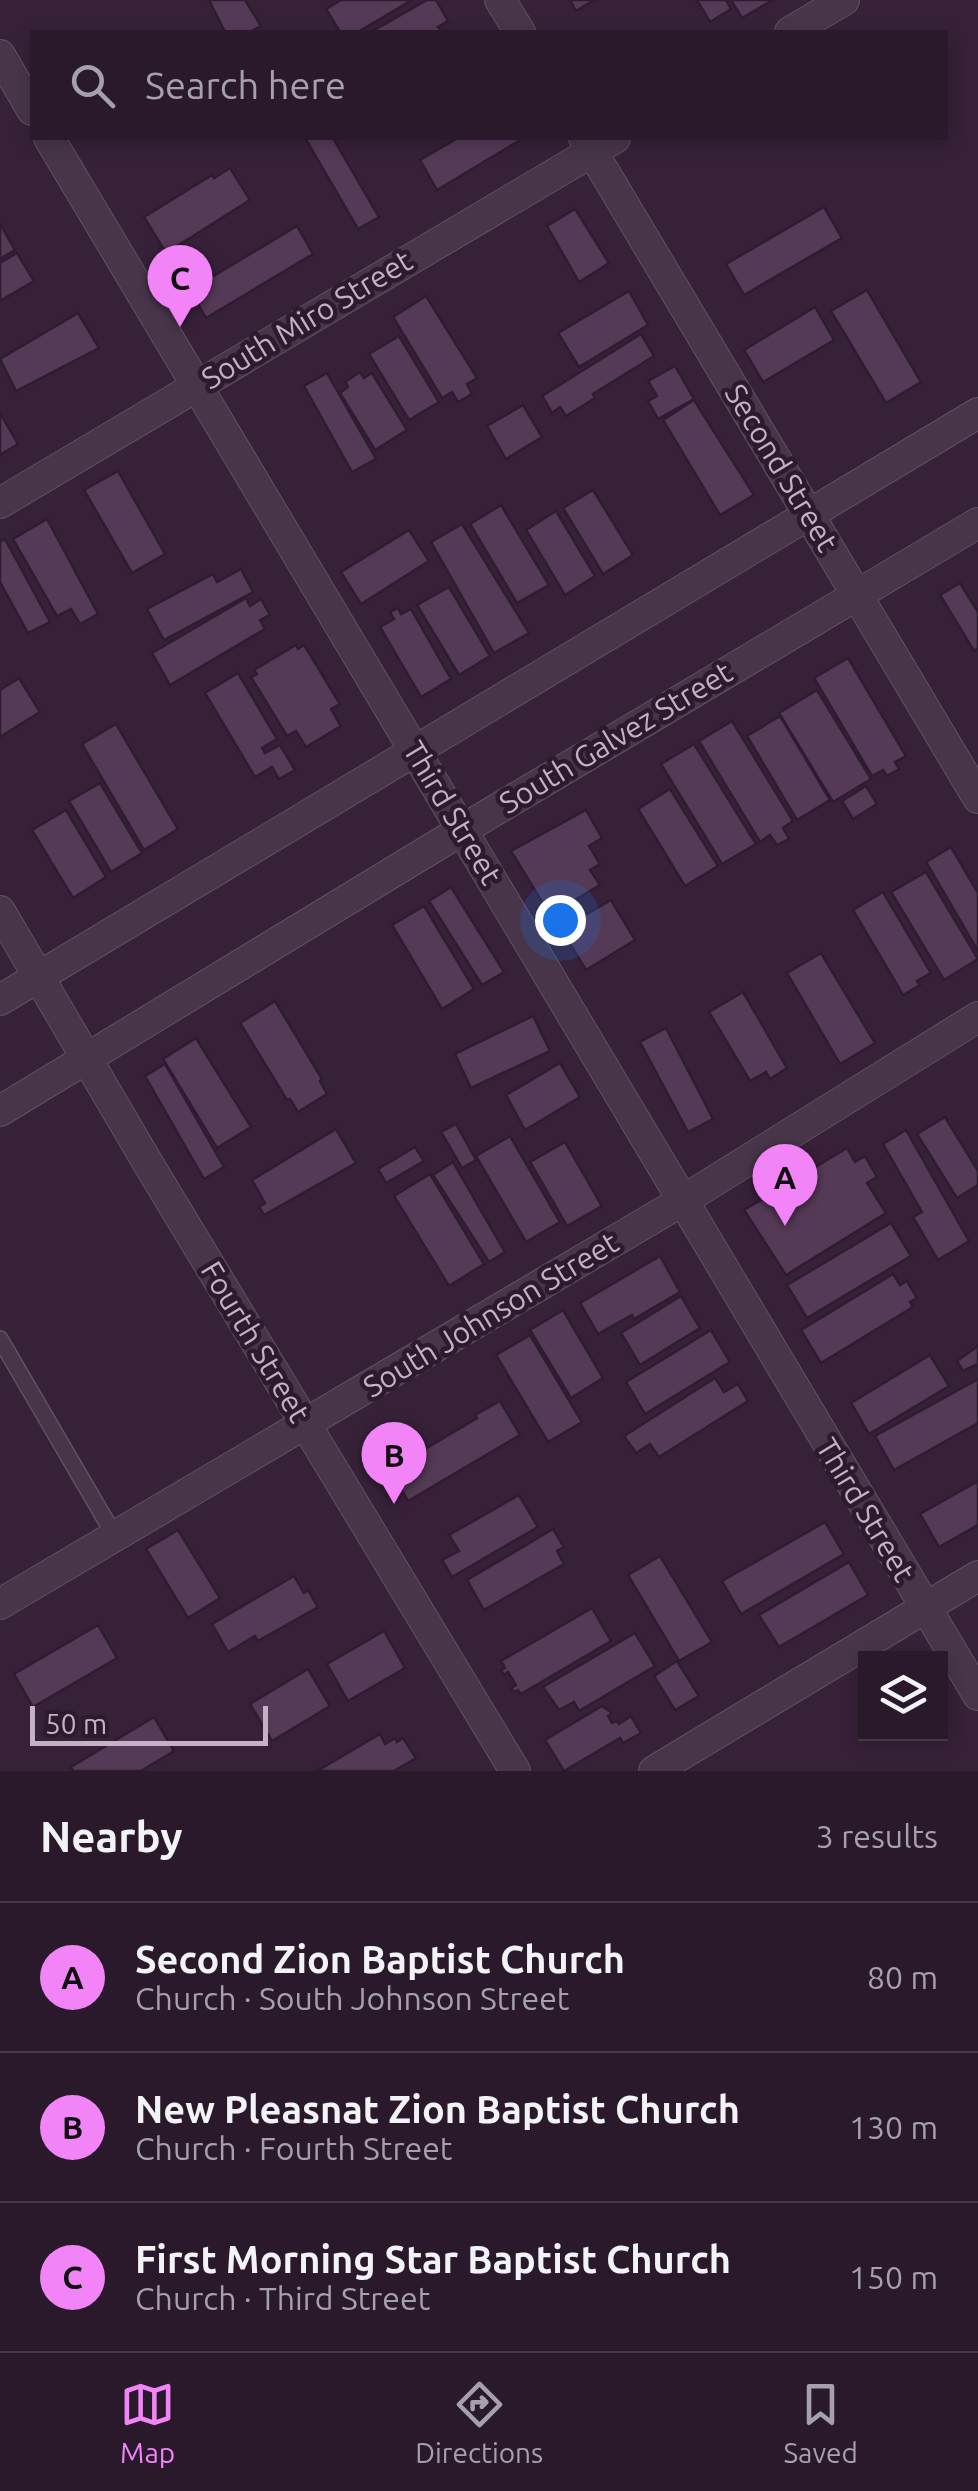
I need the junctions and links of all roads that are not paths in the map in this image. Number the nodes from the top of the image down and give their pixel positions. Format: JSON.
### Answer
{"nodes":[{"id":1,"x":500,"y":0,"type":"edge"},
{"id":2,"x":844,"y":0,"type":"edge"},
{"id":3,"x":519,"y":30,"type":"edge"},
{"id":4,"x":793,"y":30,"type":"edge"},
{"id":5,"x":0,"y":55,"type":"edge"},
{"id":6,"x":30,"y":107,"type":"edge"},
{"id":7,"x":49,"y":140,"type":"edge"},
{"id":8,"x":597,"y":142,"type":"edge"},
{"id":9,"x":195,"y":386,"type":"junction"},
{"id":10,"x":978,"y":413,"type":"edge"},
{"id":11,"x":0,"y":503,"type":"edge"},
{"id":12,"x":810,"y":516,"type":"junction"},
{"id":13,"x":978,"y":523,"type":"edge"},
{"id":14,"x":857,"y":595,"type":"junction"},
{"id":15,"x":415,"y":751,"type":"junction"},
{"id":16,"x":978,"y":798,"type":"edge"},
{"id":17,"x":462,"y":830,"type":"junction"},
{"id":18,"x":0,"y":911,"type":"edge"},
{"id":19,"x":39,"y":976,"type":"junction"},
{"id":20,"x":0,"y":1000,"type":"edge"},
{"id":21,"x":978,"y":1017,"type":"edge"},
{"id":22,"x":87,"y":1058,"type":"junction"},
{"id":23,"x":0,"y":1111,"type":"edge"},
{"id":24,"x":682,"y":1202,"type":"junction"},
{"id":25,"x":0,"y":1339,"type":"edge"},
{"id":26,"x":305,"y":1426,"type":"junction"},
{"id":27,"x":116,"y":1538,"type":"junction"},
{"id":28,"x":978,"y":1576,"type":"edge"},
{"id":29,"x":0,"y":1604,"type":"edge"},
{"id":30,"x":924,"y":1608,"type":"junction"},
{"id":31,"x":978,"y":1696,"type":"edge"},
{"id":32,"x":515,"y":1771,"type":"edge"},
{"id":33,"x":654,"y":1771,"type":"edge"}],
"edges":[{"from":1,"to":3,"type":"street"},
{"from":2,"to":4,"type":"street"},
{"from":5,"to":6,"type":"street"},
{"from":7,"to":9,"type":"street","name":"Third Street"},
{"from":8,"to":9,"type":"street","name":"South Miro Street"},
{"from":8,"to":12,"type":"street","name":"Second Street"},
{"from":9,"to":11,"type":"street","name":"South Miro Street"},
{"from":9,"to":15,"type":"street","name":"Third Street"},
{"from":10,"to":12,"type":"street"},
{"from":12,"to":14,"type":"street","name":"Second Street"},
{"from":12,"to":15,"type":"street"},
{"from":13,"to":14,"type":"street","name":"South Galvez Street"},
{"from":14,"to":16,"type":"street","name":"Second Street"},
{"from":14,"to":17,"type":"street","name":"South Galvez Street"},
{"from":15,"to":17,"type":"street","name":"Third Street"},
{"from":15,"to":19,"type":"street"},
{"from":17,"to":22,"type":"street","name":"South Galvez Street"},
{"from":17,"to":24,"type":"street","name":"Third Street"},
{"from":18,"to":19,"type":"street","name":"Fourth Street"},
{"from":19,"to":20,"type":"street"},
{"from":19,"to":22,"type":"street","name":"Fourth Street"},
{"from":21,"to":24,"type":"street","name":"South Johnson Street"},
{"from":22,"to":23,"type":"street","name":"South Galvez Street"},
{"from":22,"to":26,"type":"street","name":"Fourth Street"},
{"from":24,"to":26,"type":"street","name":"South Johnson Street"},
{"from":24,"to":30,"type":"street","name":"Third Street"},
{"from":25,"to":27,"type":"lane"},
{"from":26,"to":27,"type":"street","name":"South Johnson Street"},
{"from":26,"to":32,"type":"street","name":"Fourth Street"},
{"from":27,"to":29,"type":"street","name":"South Johnson Street"},
{"from":28,"to":30,"type":"street"},
{"from":30,"to":31,"type":"street","name":"Third Street"},
{"from":30,"to":33,"type":"street"}]}
